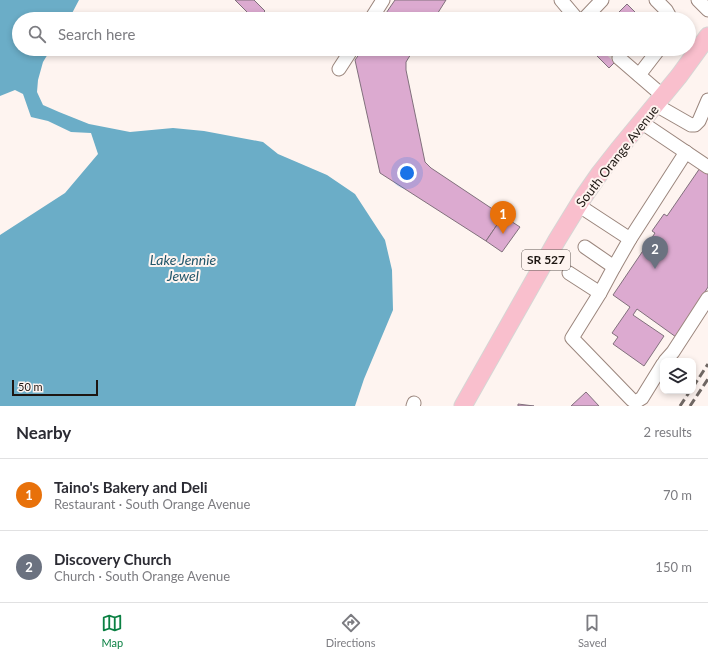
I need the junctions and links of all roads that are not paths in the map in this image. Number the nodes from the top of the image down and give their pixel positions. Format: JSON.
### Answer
{"nodes":[{"id":1,"x":383,"y":0,"type":"edge"},
{"id":2,"x":561,"y":0,"type":"edge"},
{"id":3,"x":602,"y":0,"type":"edge"},
{"id":4,"x":656,"y":0,"type":"edge"},
{"id":5,"x":698,"y":0,"type":"edge"},
{"id":6,"x":708,"y":10,"type":"edge"},
{"id":7,"x":375,"y":12,"type":"edge"},
{"id":8,"x":572,"y":12,"type":"edge"},
{"id":9,"x":591,"y":12,"type":"edge"},
{"id":10,"x":667,"y":12,"type":"edge"},
{"id":11,"x":708,"y":36,"type":"edge"},
{"id":12,"x":696,"y":53,"type":"edge"},
{"id":13,"x":347,"y":56,"type":"edge"},
{"id":14,"x":654,"y":56,"type":"edge"},
{"id":15,"x":694,"y":56,"type":"edge"},
{"id":16,"x":619,"y":58,"type":"tunnel mouth"},
{"id":17,"x":339,"y":69,"type":"dead end"},
{"id":18,"x":639,"y":75,"type":"junction"},
{"id":19,"x":659,"y":100,"type":"junction"},
{"id":20,"x":708,"y":100,"type":"edge"},
{"id":21,"x":641,"y":122,"type":"junction"},
{"id":22,"x":686,"y":152,"type":"junction"},
{"id":23,"x":708,"y":167,"type":"edge"},
{"id":24,"x":578,"y":205,"type":"junction"},
{"id":25,"x":630,"y":239,"type":"junction"},
{"id":26,"x":585,"y":247,"type":"dead end"},
{"id":27,"x":614,"y":267,"type":"junction"},
{"id":28,"x":570,"y":273,"type":"dead end"},
{"id":29,"x":600,"y":294,"type":"junction"},
{"id":30,"x":708,"y":298,"type":"edge"},
{"id":31,"x":668,"y":358,"type":"edge"},
{"id":32,"x":660,"y":369,"type":"edge"},
{"id":33,"x":466,"y":405,"type":"edge"}],
"edges":[{"from":1,"to":7,"type":"lane"},
{"from":2,"to":8,"type":"lane"},
{"from":3,"to":9,"type":"lane"},
{"from":4,"to":10,"type":"lane"},
{"from":5,"to":6,"type":"lane"},
{"from":11,"to":12,"type":"main road","name":"South Orange Avenue","number":"SR 527"},
{"from":13,"to":17,"type":"lane"},
{"from":14,"to":18,"type":"lane"},
{"from":15,"to":19,"type":"main road","name":"South Orange Avenue","number":"SR 527"},
{"from":16,"to":18,"type":"lane"},
{"from":18,"to":19,"type":"lane"},
{"from":19,"to":20,"type":"lane"},
{"from":19,"to":21,"type":"main road","name":"South Orange Avenue","number":"SR 527"},
{"from":21,"to":22,"type":"lane"},
{"from":21,"to":24,"type":"main road","name":"South Orange Avenue","number":"SR 527"},
{"from":22,"to":23,"type":"lane"},
{"from":22,"to":25,"type":"lane"},
{"from":24,"to":25,"type":"lane"},
{"from":24,"to":33,"type":"main road","name":"South Orange Avenue","number":"SR 527"},
{"from":25,"to":27,"type":"lane"},
{"from":26,"to":27,"type":"lane"},
{"from":27,"to":29,"type":"lane"},
{"from":28,"to":29,"type":"lane"},
{"from":29,"to":32,"type":"lane"},
{"from":30,"to":31,"type":"lane"}]}
